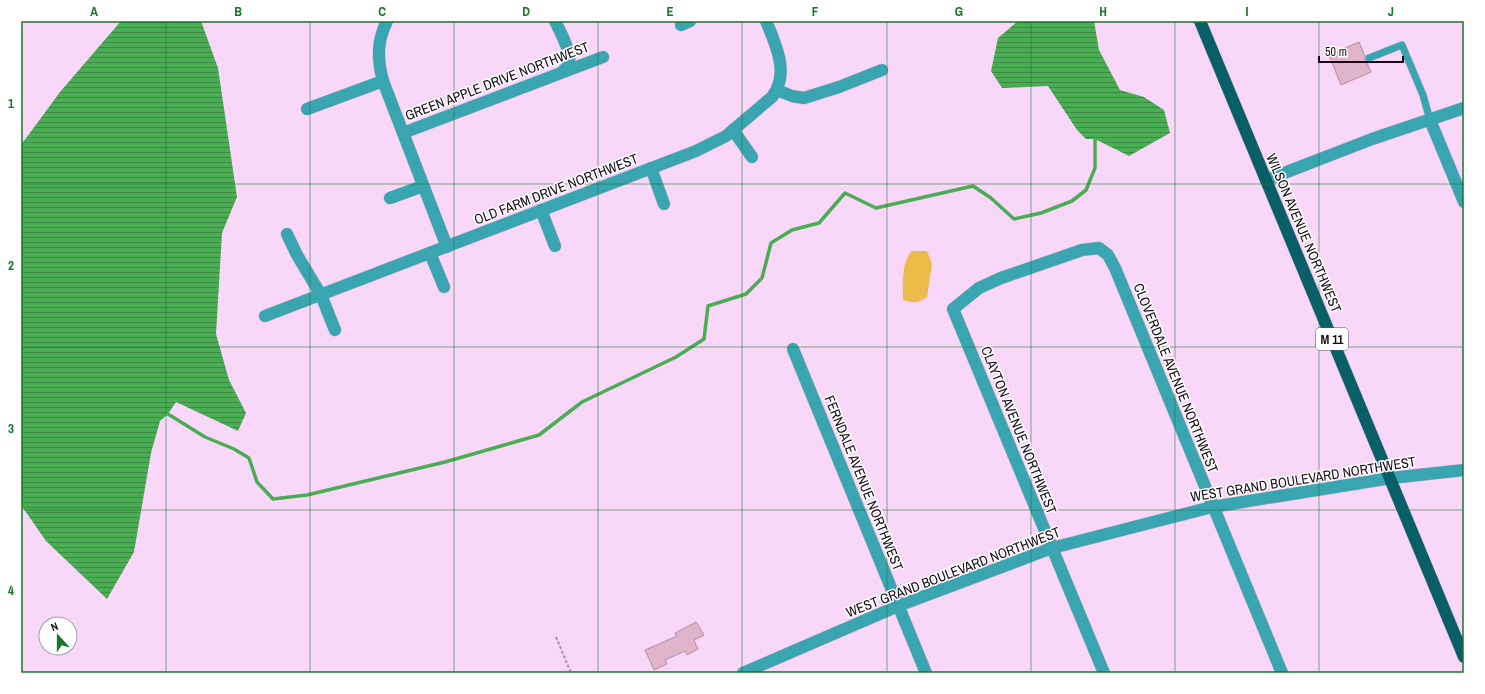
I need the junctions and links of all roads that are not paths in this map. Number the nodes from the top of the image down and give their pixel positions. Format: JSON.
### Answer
{"nodes":[{"id":1,"x":386,"y":21,"type":"edge"},
{"id":2,"x":555,"y":21,"type":"edge"},
{"id":3,"x":766,"y":21,"type":"edge"},
{"id":4,"x":1200,"y":21,"type":"edge"},
{"id":5,"x":603,"y":57,"type":"dead end"},
{"id":6,"x":1369,"y":58,"type":"dead end"},
{"id":7,"x":882,"y":70,"type":"dead end"},
{"id":8,"x":562,"y":72,"type":"junction"},
{"id":9,"x":383,"y":81,"type":"junction"},
{"id":10,"x":777,"y":90,"type":"junction"},
{"id":11,"x":1464,"y":108,"type":"edge"},
{"id":12,"x":307,"y":109,"type":"dead end"},
{"id":13,"x":1430,"y":120,"type":"junction"},
{"id":14,"x":733,"y":130,"type":"junction"},
{"id":15,"x":403,"y":132,"type":"junction"},
{"id":16,"x":752,"y":157,"type":"dead end"},
{"id":17,"x":651,"y":168,"type":"junction"},
{"id":18,"x":1266,"y":180,"type":"junction"},
{"id":19,"x":423,"y":186,"type":"junction"},
{"id":20,"x":390,"y":198,"type":"dead end"},
{"id":21,"x":1464,"y":202,"type":"edge"},
{"id":22,"x":664,"y":204,"type":"dead end"},
{"id":23,"x":541,"y":210,"type":"junction"},
{"id":24,"x":287,"y":234,"type":"dead end"},
{"id":25,"x":555,"y":246,"type":"dead end"},
{"id":26,"x":447,"y":247,"type":"junction"},
{"id":27,"x":430,"y":253,"type":"junction"},
{"id":28,"x":444,"y":287,"type":"dead end"},
{"id":29,"x":322,"y":295,"type":"junction"},
{"id":30,"x":953,"y":309,"type":"joint"},
{"id":31,"x":264,"y":316,"type":"dead end"},
{"id":32,"x":335,"y":330,"type":"dead end"},
{"id":33,"x":793,"y":349,"type":"dead end"},
{"id":34,"x":1464,"y":470,"type":"edge"},
{"id":35,"x":1391,"y":478,"type":"junction"},
{"id":36,"x":1212,"y":507,"type":"junction"},
{"id":37,"x":1052,"y":548,"type":"junction"},
{"id":38,"x":898,"y":606,"type":"junction"},
{"id":39,"x":1464,"y":657,"type":"edge"},
{"id":40,"x":746,"y":672,"type":"edge"},
{"id":41,"x":926,"y":673,"type":"edge"},
{"id":42,"x":1104,"y":673,"type":"edge"},
{"id":43,"x":1282,"y":673,"type":"edge"}],
"edges":[{"from":1,"to":9,"type":"street"},
{"from":2,"to":8,"type":"street"},
{"from":3,"to":10,"type":"street"},
{"from":4,"to":18,"type":"main road","name":"WILSON AVENUE NORTHWEST","number":"M 11"},
{"from":5,"to":8,"type":"street","name":"GREEN APPLE DRIVE NORTHWEST"},
{"from":6,"to":13,"type":"lane"},
{"from":7,"to":10,"type":"street"},
{"from":8,"to":15,"type":"street","name":"GREEN APPLE DRIVE NORTHWEST"},
{"from":9,"to":12,"type":"street"},
{"from":9,"to":15,"type":"street"},
{"from":10,"to":14,"type":"street","name":"OLD FARM DRIVE NORTHWEST"},
{"from":11,"to":13,"type":"street"},
{"from":13,"to":18,"type":"street"},
{"from":13,"to":21,"type":"street"},
{"from":14,"to":16,"type":"street"},
{"from":14,"to":17,"type":"street","name":"OLD FARM DRIVE NORTHWEST"},
{"from":15,"to":19,"type":"street"},
{"from":17,"to":22,"type":"street"},
{"from":17,"to":23,"type":"street","name":"OLD FARM DRIVE NORTHWEST"},
{"from":18,"to":35,"type":"main road","name":"WILSON AVENUE NORTHWEST","number":"M 11"},
{"from":19,"to":20,"type":"street"},
{"from":19,"to":26,"type":"street"},
{"from":23,"to":25,"type":"street"},
{"from":23,"to":26,"type":"street","name":"OLD FARM DRIVE NORTHWEST"},
{"from":24,"to":29,"type":"street"},
{"from":26,"to":27,"type":"street","name":"OLD FARM DRIVE NORTHWEST"},
{"from":27,"to":28,"type":"street"},
{"from":27,"to":29,"type":"street","name":"OLD FARM DRIVE NORTHWEST"},
{"from":29,"to":31,"type":"street","name":"OLD FARM DRIVE NORTHWEST"},
{"from":29,"to":32,"type":"street"},
{"from":30,"to":36,"type":"street","name":"CLOVERDALE AVENUE NORTHWEST"},
{"from":30,"to":37,"type":"street","name":"CLAYTON AVENUE NORTHWEST"},
{"from":33,"to":38,"type":"street","name":"FERNDALE AVENUE NORTHWEST"},
{"from":34,"to":35,"type":"street","name":"WEST GRAND BOULEVARD NORTHWEST"},
{"from":35,"to":36,"type":"street","name":"WEST GRAND BOULEVARD NORTHWEST"},
{"from":35,"to":39,"type":"main road","name":"WILSON AVENUE NORTHWEST","number":"M 11"},
{"from":36,"to":37,"type":"street","name":"WEST GRAND BOULEVARD NORTHWEST"},
{"from":36,"to":43,"type":"street","name":"CLOVERDALE AVENUE NORTHWEST"},
{"from":37,"to":38,"type":"street","name":"WEST GRAND BOULEVARD NORTHWEST"},
{"from":37,"to":42,"type":"street","name":"CLAYTON AVENUE NORTHWEST"},
{"from":38,"to":40,"type":"street","name":"WEST GRAND BOULEVARD NORTHWEST"},
{"from":38,"to":41,"type":"street","name":"FERNDALE AVENUE NORTHWEST"}]}
